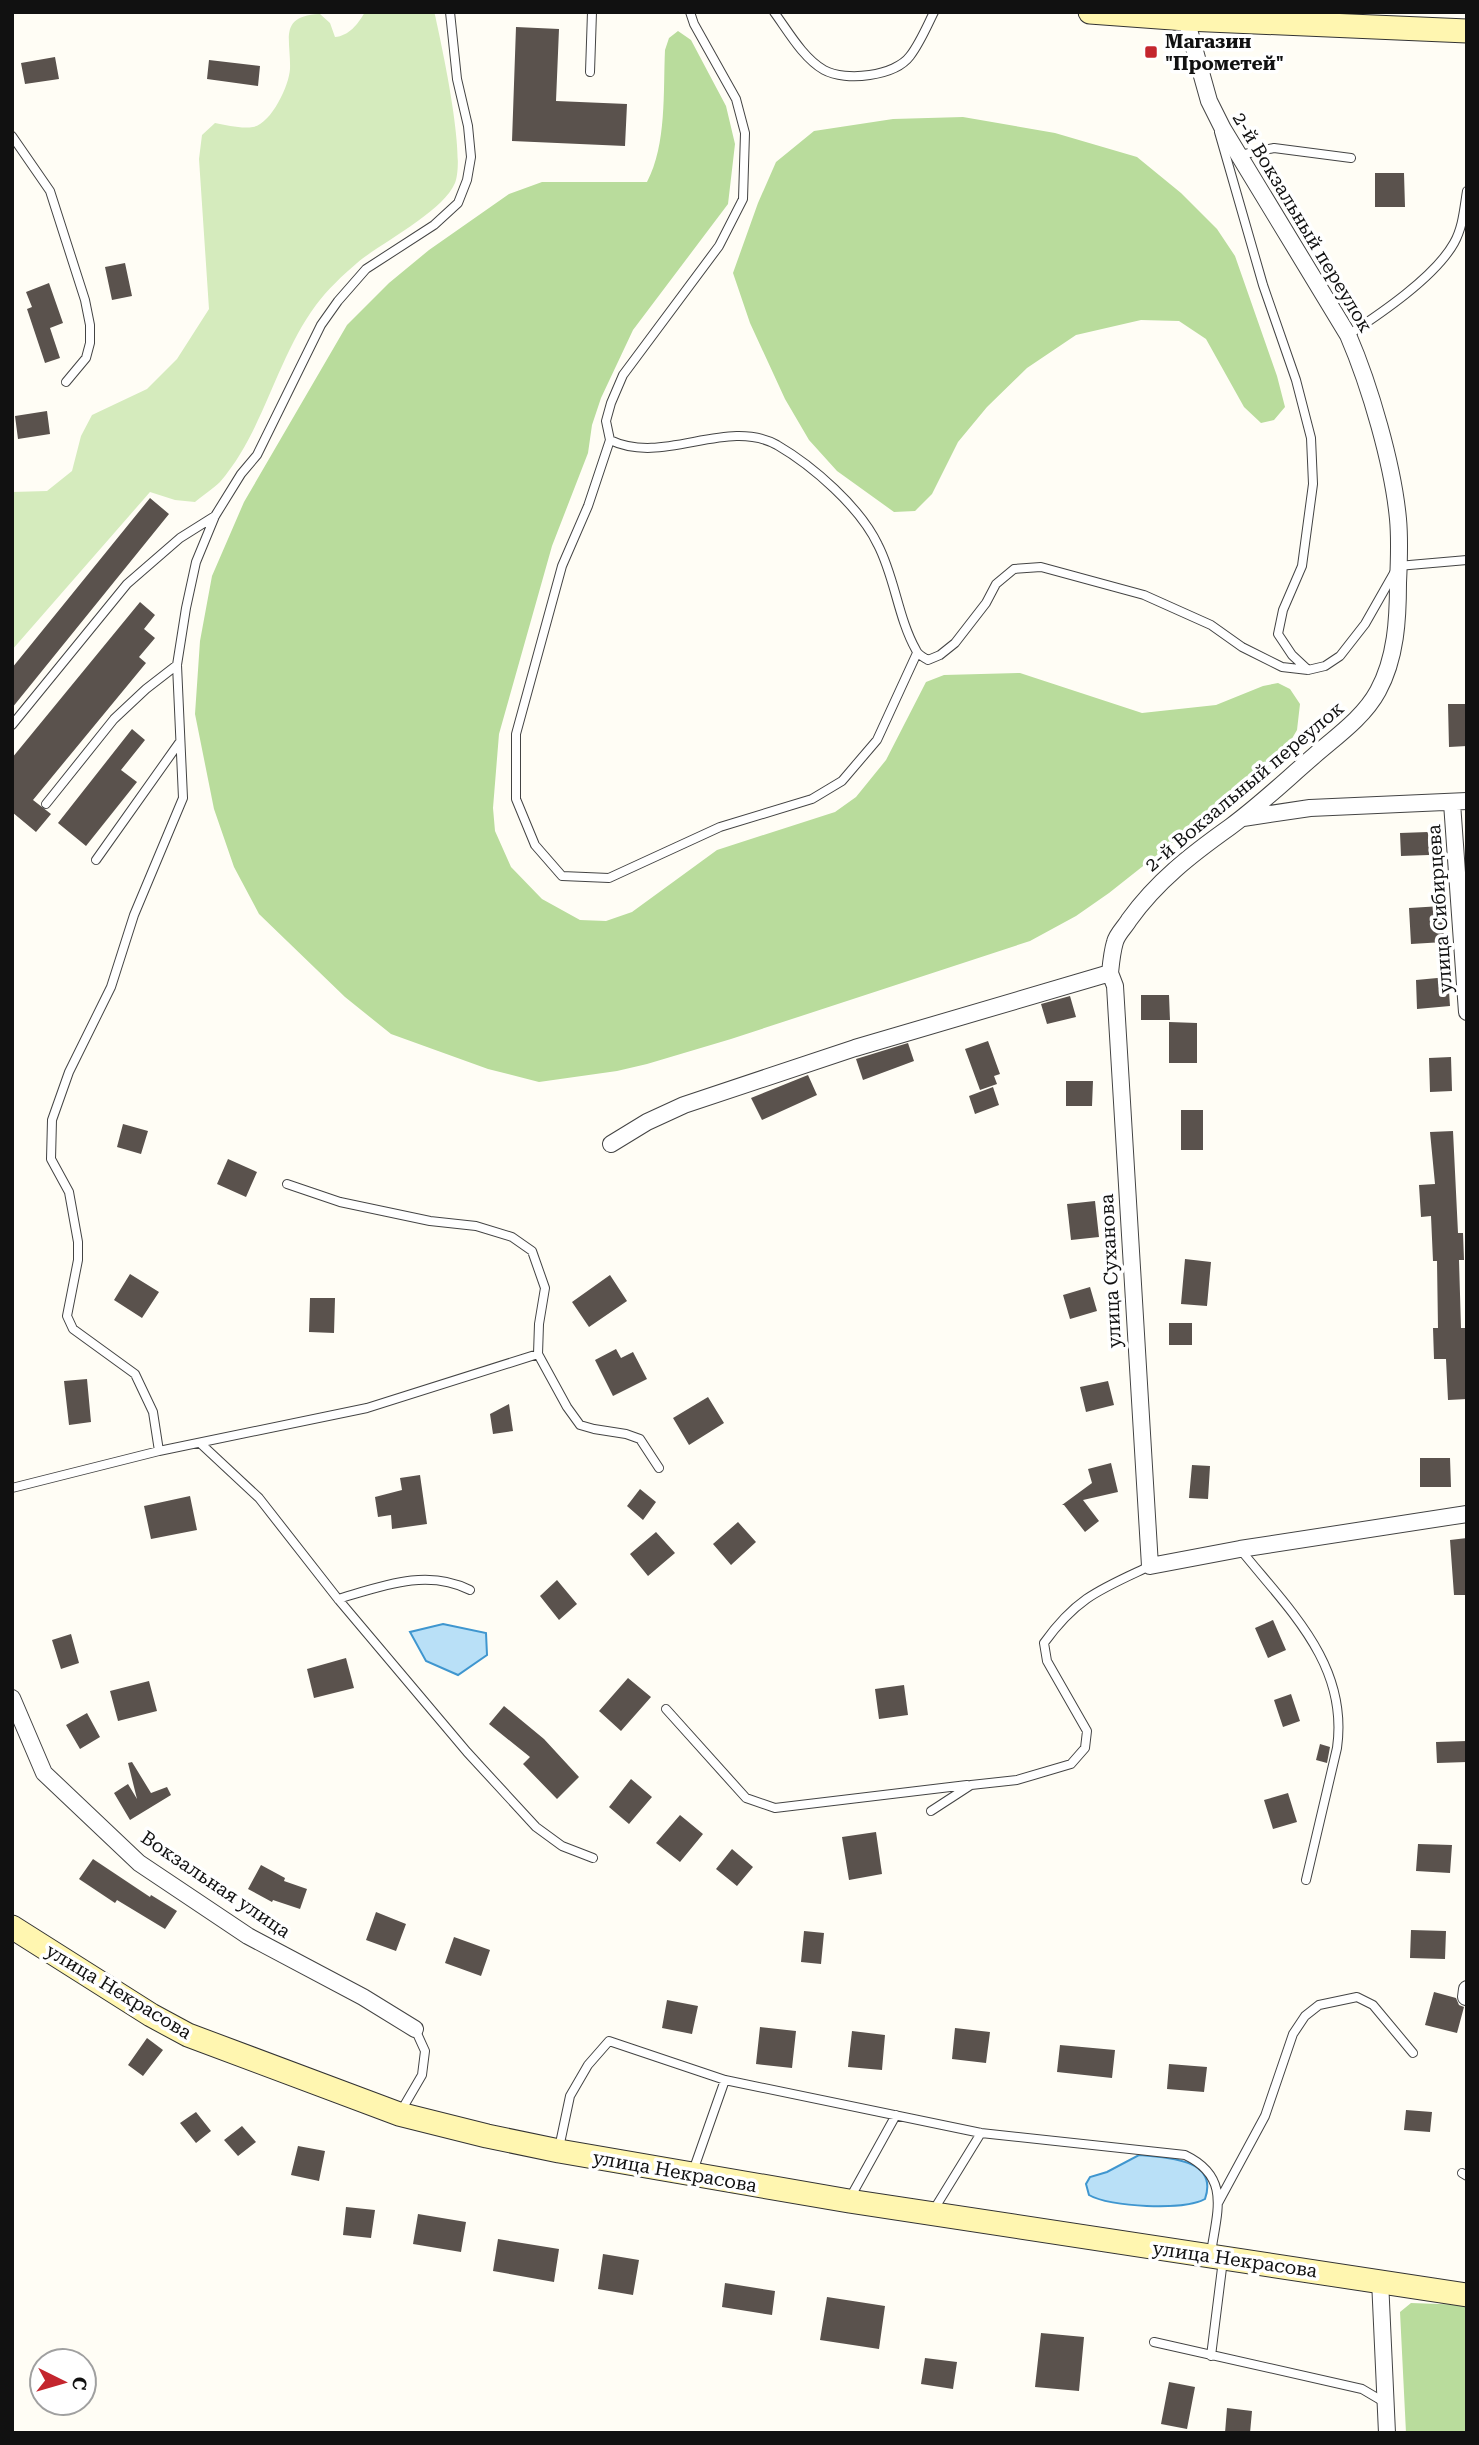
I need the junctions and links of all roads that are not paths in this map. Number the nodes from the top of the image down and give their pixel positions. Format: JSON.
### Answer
{"nodes":[{"id":1,"x":450,"y":12,"type":"edge"},
{"id":2,"x":592,"y":12,"type":"edge"},
{"id":3,"x":690,"y":12,"type":"edge"},
{"id":4,"x":774,"y":12,"type":"edge"},
{"id":5,"x":934,"y":12,"type":"edge"},
{"id":6,"x":1099,"y":13,"type":"edge"},
{"id":7,"x":1235,"y":17,"type":"edge"},
{"id":8,"x":1186,"y":19,"type":"junction"},
{"id":9,"x":1345,"y":19,"type":"edge"},
{"id":10,"x":1467,"y":31,"type":"edge"},
{"id":11,"x":590,"y":72,"type":"dead end"},
{"id":12,"x":1209,"y":101,"type":"junction"},
{"id":13,"x":12,"y":136,"type":"edge"},
{"id":14,"x":1240,"y":155,"type":"junction"},
{"id":15,"x":1351,"y":158,"type":"dead end"},
{"id":16,"x":1467,"y":191,"type":"edge"},
{"id":17,"x":1348,"y":335,"type":"junction"},
{"id":18,"x":66,"y":382,"type":"dead end"},
{"id":19,"x":610,"y":440,"type":"junction"},
{"id":20,"x":215,"y":516,"type":"junction"},
{"id":21,"x":1467,"y":560,"type":"edge"},
{"id":22,"x":1398,"y":566,"type":"junction"},
{"id":23,"x":917,"y":653,"type":"junction"},
{"id":24,"x":177,"y":666,"type":"junction"},
{"id":25,"x":1308,"y":670,"type":"junction"},
{"id":26,"x":12,"y":725,"type":"edge"},
{"id":27,"x":180,"y":743,"type":"junction"},
{"id":28,"x":1460,"y":802,"type":"edge"},
{"id":29,"x":46,"y":804,"type":"dead end"},
{"id":30,"x":1242,"y":818,"type":"junction"},
{"id":31,"x":96,"y":860,"type":"dead end"},
{"id":32,"x":1110,"y":973,"type":"junction"},
{"id":33,"x":1467,"y":1012,"type":"edge"},
{"id":34,"x":611,"y":1144,"type":"dead end"},
{"id":35,"x":286,"y":1184,"type":"dead end"},
{"id":36,"x":538,"y":1354,"type":"junction"},
{"id":37,"x":200,"y":1443,"type":"junction"},
{"id":38,"x":159,"y":1451,"type":"junction"},
{"id":39,"x":659,"y":1468,"type":"dead end"},
{"id":40,"x":12,"y":1488,"type":"edge"},
{"id":41,"x":1467,"y":1514,"type":"edge"},
{"id":42,"x":1240,"y":1549,"type":"junction"},
{"id":43,"x":1150,"y":1566,"type":"junction"},
{"id":44,"x":470,"y":1590,"type":"dead end"},
{"id":45,"x":338,"y":1599,"type":"junction"},
{"id":46,"x":12,"y":1698,"type":"edge"},
{"id":47,"x":666,"y":1709,"type":"dead end"},
{"id":48,"x":971,"y":1785,"type":"junction"},
{"id":49,"x":931,"y":1811,"type":"dead end"},
{"id":50,"x":593,"y":1858,"type":"dead end"},
{"id":51,"x":1306,"y":1880,"type":"dead end"},
{"id":52,"x":12,"y":1927,"type":"edge"},
{"id":53,"x":415,"y":2029,"type":"joint"},
{"id":54,"x":1413,"y":2053,"type":"dead end"},
{"id":55,"x":725,"y":2080,"type":"junction"},
{"id":56,"x":399,"y":2113,"type":"junction"},
{"id":57,"x":895,"y":2115,"type":"junction"},
{"id":58,"x":981,"y":2133,"type":"junction"},
{"id":59,"x":559,"y":2151,"type":"junction"},
{"id":60,"x":692,"y":2174,"type":"junction"},
{"id":61,"x":849,"y":2201,"type":"junction"},
{"id":62,"x":1217,"y":2206,"type":"junction"},
{"id":63,"x":932,"y":2213,"type":"junction"},
{"id":64,"x":1217,"y":2256,"type":"junction"},
{"id":65,"x":1380,"y":2280,"type":"junction"},
{"id":66,"x":1467,"y":2295,"type":"edge"},
{"id":67,"x":1154,"y":2342,"type":"dead end"},
{"id":68,"x":1211,"y":2356,"type":"junction"},
{"id":69,"x":1384,"y":2402,"type":"junction"},
{"id":70,"x":1387,"y":2433,"type":"edge"}],
"edges":[{"from":1,"to":20,"type":"lane"},
{"from":2,"to":11,"type":"lane"},
{"from":3,"to":19,"type":"lane"},
{"from":4,"to":5,"type":"lane"},
{"from":6,"to":8,"type":"main road"},
{"from":7,"to":8,"type":"main road"},
{"from":7,"to":9,"type":"main road"},
{"from":8,"to":12,"type":"street","name":"2-й Вокзальный переулок"},
{"from":9,"to":10,"type":"main road"},
{"from":12,"to":14,"type":"street","name":"2-й Вокзальный переулок"},
{"from":12,"to":25,"type":"lane"},
{"from":13,"to":18,"type":"lane"},
{"from":14,"to":15,"type":"lane"},
{"from":14,"to":17,"type":"street","name":"2-й Вокзальный переулок"},
{"from":16,"to":17,"type":"lane"},
{"from":17,"to":22,"type":"street","name":"2-й Вокзальный переулок"},
{"from":19,"to":23,"type":"lane"},
{"from":19,"to":23,"type":"lane"},
{"from":20,"to":24,"type":"lane"},
{"from":20,"to":26,"type":"lane"},
{"from":21,"to":22,"type":"lane"},
{"from":22,"to":25,"type":"lane"},
{"from":22,"to":30,"type":"street","name":"2-й Вокзальный переулок"},
{"from":23,"to":25,"type":"lane"},
{"from":24,"to":27,"type":"lane"},
{"from":24,"to":29,"type":"lane"},
{"from":27,"to":31,"type":"lane"},
{"from":27,"to":38,"type":"lane"},
{"from":28,"to":30,"type":"street"},
{"from":28,"to":33,"type":"street","name":"улица Сибирцева"},
{"from":30,"to":32,"type":"street","name":"2-й Вокзальный переулок"},
{"from":32,"to":34,"type":"street"},
{"from":32,"to":43,"type":"street","name":"улица Суханова"},
{"from":35,"to":36,"type":"lane"},
{"from":36,"to":37,"type":"lane"},
{"from":36,"to":39,"type":"lane"},
{"from":37,"to":38,"type":"lane"},
{"from":37,"to":45,"type":"lane"},
{"from":38,"to":40,"type":"lane"},
{"from":41,"to":42,"type":"street"},
{"from":42,"to":43,"type":"street"},
{"from":42,"to":51,"type":"lane"},
{"from":43,"to":48,"type":"lane"},
{"from":44,"to":45,"type":"lane"},
{"from":45,"to":50,"type":"lane"},
{"from":46,"to":53,"type":"street","name":"Вокзальная улица"},
{"from":47,"to":48,"type":"lane"},
{"from":48,"to":49,"type":"lane"},
{"from":52,"to":56,"type":"main road","name":"улица Некрасова"},
{"from":53,"to":56,"type":"lane"},
{"from":54,"to":62,"type":"lane"},
{"from":55,"to":57,"type":"lane"},
{"from":55,"to":59,"type":"lane"},
{"from":55,"to":60,"type":"lane"},
{"from":56,"to":59,"type":"main road","name":"улица Некрасова"},
{"from":57,"to":58,"type":"lane"},
{"from":57,"to":61,"type":"lane"},
{"from":58,"to":62,"type":"lane"},
{"from":58,"to":63,"type":"lane"},
{"from":59,"to":60,"type":"main road","name":"улица Некрасова"},
{"from":60,"to":61,"type":"main road","name":"улица Некрасова"},
{"from":61,"to":63,"type":"main road","name":"улица Некрасова"},
{"from":62,"to":64,"type":"lane"},
{"from":63,"to":64,"type":"main road","name":"улица Некрасова"},
{"from":64,"to":65,"type":"main road","name":"улица Некрасова"},
{"from":64,"to":68,"type":"lane"},
{"from":65,"to":66,"type":"main road","name":"улица Некрасова"},
{"from":65,"to":69,"type":"street"},
{"from":67,"to":68,"type":"lane"},
{"from":68,"to":69,"type":"lane"},
{"from":69,"to":70,"type":"street"}]}
